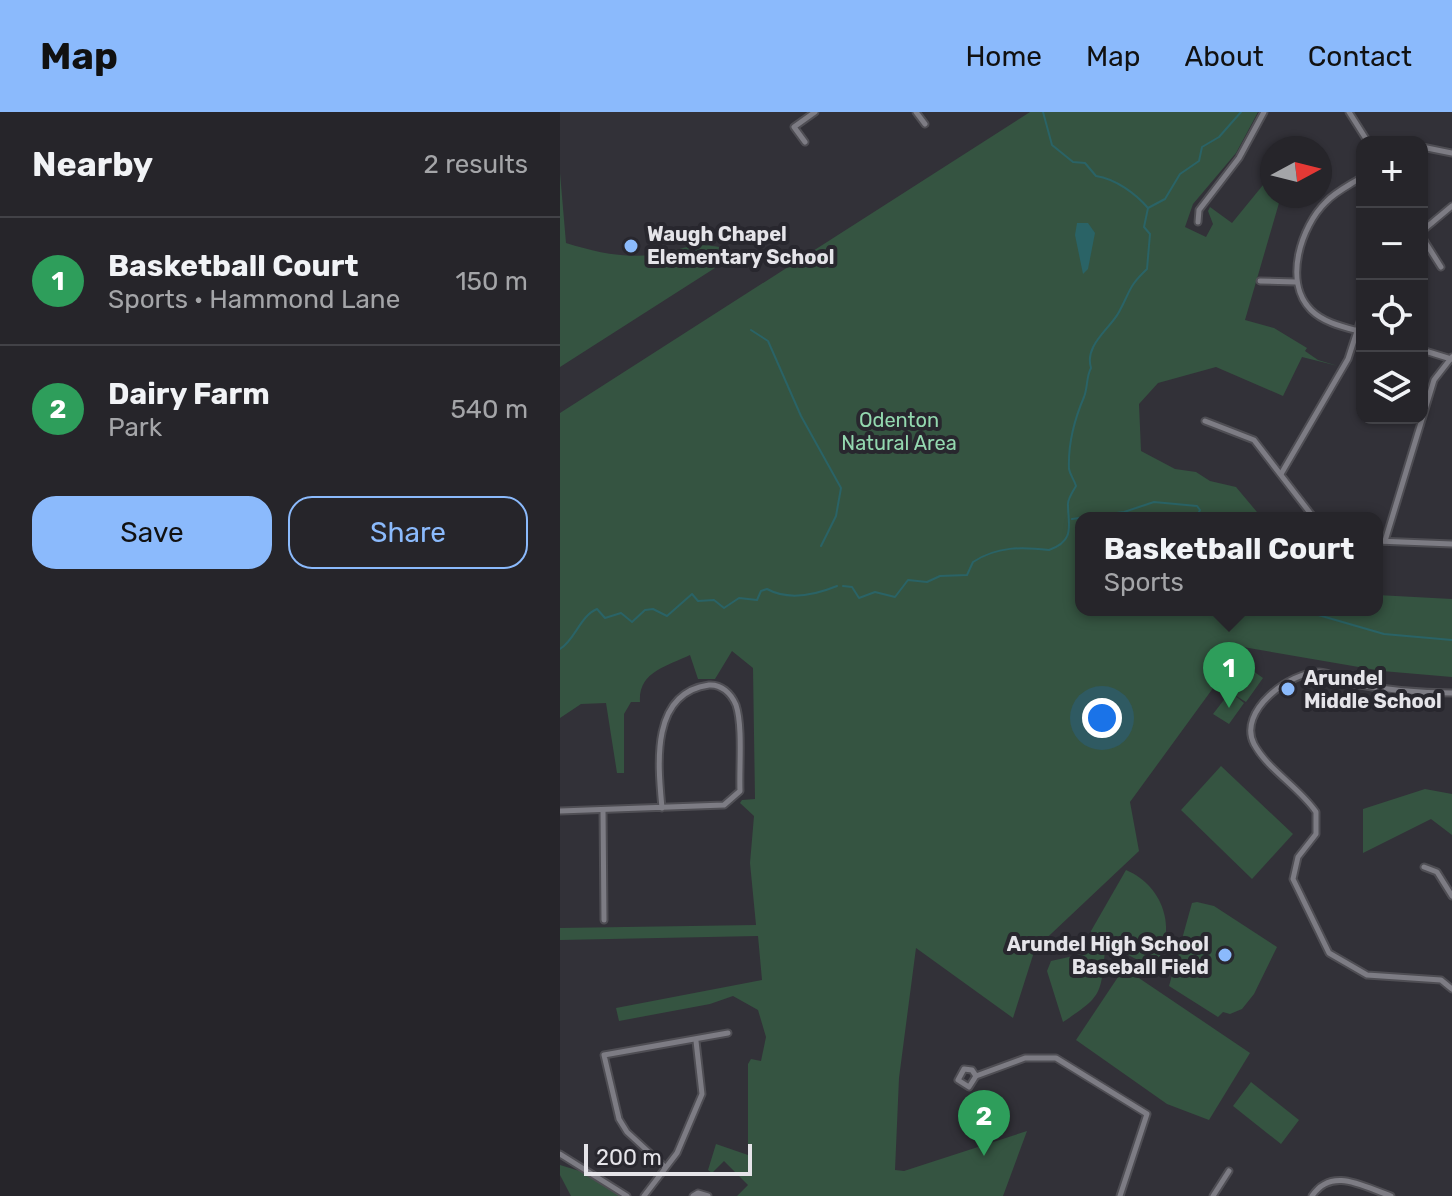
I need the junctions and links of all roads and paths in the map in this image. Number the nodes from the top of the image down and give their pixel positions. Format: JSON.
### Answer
{"nodes":[{"id":1,"x":815,"y":112,"type":"edge"},
{"id":2,"x":916,"y":112,"type":"edge"},
{"id":3,"x":1264,"y":112,"type":"edge"},
{"id":4,"x":1349,"y":112,"type":"edge"},
{"id":5,"x":925,"y":124,"type":"dead end"},
{"id":6,"x":1364,"y":136,"type":"edge"},
{"id":7,"x":805,"y":142,"type":"dead end"},
{"id":8,"x":1428,"y":148,"type":"edge"},
{"id":9,"x":1452,"y":153,"type":"edge"},
{"id":10,"x":1356,"y":181,"type":"edge"},
{"id":11,"x":1452,"y":206,"type":"edge"},
{"id":12,"x":1198,"y":222,"type":"dead end"},
{"id":13,"x":1428,"y":226,"type":"edge"},
{"id":14,"x":1428,"y":246,"type":"edge"},
{"id":15,"x":1441,"y":267,"type":"dead end"},
{"id":16,"x":1260,"y":281,"type":"dead end"},
{"id":17,"x":1296,"y":282,"type":"junction"},
{"id":18,"x":1356,"y":330,"type":"edge"},
{"id":19,"x":1356,"y":340,"type":"edge"},
{"id":20,"x":1428,"y":352,"type":"edge"},
{"id":21,"x":1451,"y":358,"type":"edge"},
{"id":22,"x":1205,"y":421,"type":"dead end"},
{"id":23,"x":1281,"y":474,"type":"junction"},
{"id":24,"x":1310,"y":512,"type":"edge"},
{"id":25,"x":1385,"y":541,"type":"joint"},
{"id":26,"x":1452,"y":544,"type":"edge"},
{"id":27,"x":1452,"y":693,"type":"edge"},
{"id":28,"x":662,"y":808,"type":"junction"},
{"id":29,"x":603,"y":810,"type":"junction"},
{"id":30,"x":560,"y":811,"type":"edge"},
{"id":31,"x":1424,"y":867,"type":"dead end"},
{"id":32,"x":1452,"y":896,"type":"edge"},
{"id":33,"x":604,"y":920,"type":"dead end"},
{"id":34,"x":1452,"y":989,"type":"edge"},
{"id":35,"x":728,"y":1033,"type":"dead end"},
{"id":36,"x":696,"y":1041,"type":"junction"},
{"id":37,"x":976,"y":1076,"type":"dead end"},
{"id":38,"x":560,"y":1154,"type":"edge"},
{"id":39,"x":665,"y":1167,"type":"junction"},
{"id":40,"x":1229,"y":1171,"type":"dead end"},
{"id":41,"x":627,"y":1196,"type":"edge"},
{"id":42,"x":644,"y":1196,"type":"edge"},
{"id":43,"x":693,"y":1196,"type":"edge"},
{"id":44,"x":708,"y":1196,"type":"edge"},
{"id":45,"x":1120,"y":1196,"type":"edge"},
{"id":46,"x":1213,"y":1196,"type":"edge"},
{"id":47,"x":1312,"y":1196,"type":"edge"},
{"id":48,"x":1391,"y":1196,"type":"edge"}],
"edges":[{"from":1,"to":7,"type":"street"},
{"from":2,"to":5,"type":"street"},
{"from":3,"to":12,"type":"street"},
{"from":4,"to":6,"type":"street"},
{"from":8,"to":9,"type":"street"},
{"from":10,"to":17,"type":"street"},
{"from":11,"to":13,"type":"street"},
{"from":14,"to":15,"type":"street"},
{"from":16,"to":17,"type":"street"},
{"from":17,"to":18,"type":"street"},
{"from":19,"to":23,"type":"street"},
{"from":20,"to":21,"type":"street"},
{"from":21,"to":25,"type":"street"},
{"from":22,"to":23,"type":"street"},
{"from":23,"to":24,"type":"street"},
{"from":25,"to":26,"type":"street"},
{"from":27,"to":34,"type":"street"},
{"from":28,"to":28,"type":"street"},
{"from":28,"to":29,"type":"street"},
{"from":29,"to":30,"type":"street"},
{"from":29,"to":33,"type":"street"},
{"from":31,"to":32,"type":"street"},
{"from":35,"to":36,"type":"street"},
{"from":36,"to":39,"type":"street"},
{"from":36,"to":39,"type":"street"},
{"from":37,"to":45,"type":"street"},
{"from":38,"to":41,"type":"street"},
{"from":39,"to":42,"type":"street"},
{"from":40,"to":46,"type":"street"},
{"from":43,"to":44,"type":"street"},
{"from":47,"to":48,"type":"street"}]}
